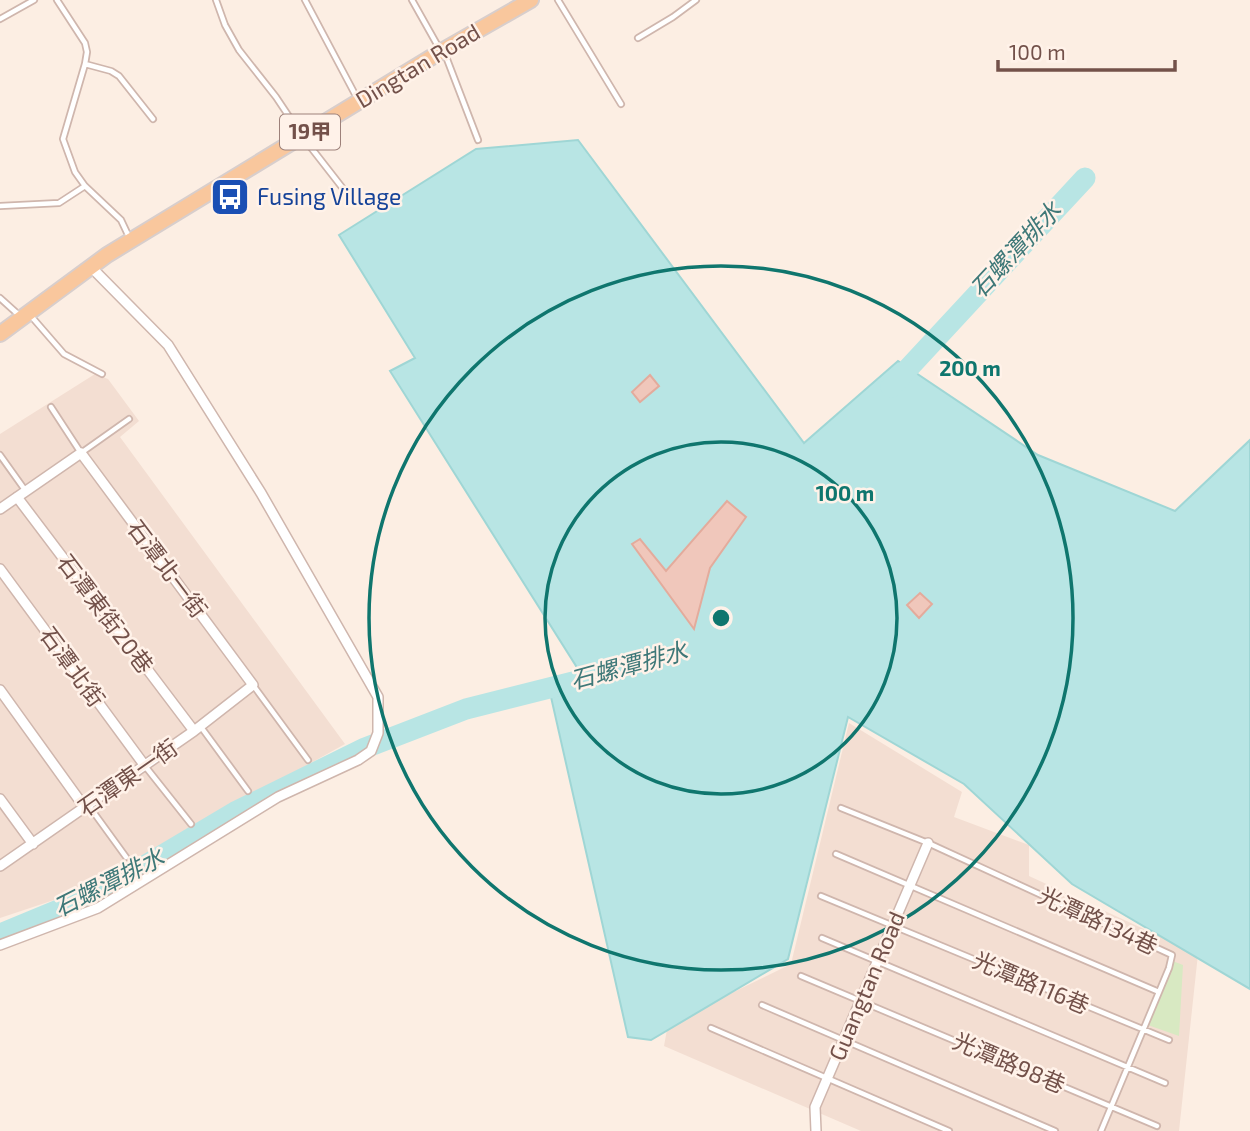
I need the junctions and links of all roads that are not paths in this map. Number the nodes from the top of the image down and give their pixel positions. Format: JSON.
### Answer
{"nodes":[{"id":1,"x":34,"y":0,"type":"edge"},
{"id":2,"x":57,"y":0,"type":"edge"},
{"id":3,"x":216,"y":0,"type":"edge"},
{"id":4,"x":306,"y":0,"type":"edge"},
{"id":5,"x":412,"y":0,"type":"edge"},
{"id":6,"x":531,"y":0,"type":"edge"},
{"id":7,"x":558,"y":0,"type":"edge"},
{"id":8,"x":696,"y":0,"type":"edge"},
{"id":9,"x":0,"y":19,"type":"edge"},
{"id":10,"x":638,"y":38,"type":"dead end"},
{"id":11,"x":442,"y":51,"type":"junction"},
{"id":12,"x":85,"y":64,"type":"junction"},
{"id":13,"x":359,"y":101,"type":"junction"},
{"id":14,"x":621,"y":104,"type":"dead end"},
{"id":15,"x":153,"y":118,"type":"dead end"},
{"id":16,"x":302,"y":136,"type":"junction"},
{"id":17,"x":478,"y":140,"type":"dead end"},
{"id":18,"x":85,"y":186,"type":"junction"},
{"id":19,"x":348,"y":195,"type":"dead end"},
{"id":20,"x":0,"y":206,"type":"edge"},
{"id":21,"x":131,"y":241,"type":"junction"},
{"id":22,"x":92,"y":267,"type":"junction"},
{"id":23,"x":0,"y":298,"type":"edge"},
{"id":24,"x":25,"y":315,"type":"junction"},
{"id":25,"x":0,"y":334,"type":"edge"},
{"id":26,"x":102,"y":374,"type":"dead end"},
{"id":27,"x":51,"y":407,"type":"dead end"},
{"id":28,"x":129,"y":419,"type":"dead end"},
{"id":29,"x":81,"y":453,"type":"junction"},
{"id":30,"x":0,"y":455,"type":"edge"},
{"id":31,"x":21,"y":494,"type":"junction"},
{"id":32,"x":0,"y":509,"type":"edge"},
{"id":33,"x":0,"y":569,"type":"edge"},
{"id":34,"x":253,"y":685,"type":"junction"},
{"id":35,"x":0,"y":690,"type":"edge"},
{"id":36,"x":197,"y":729,"type":"junction"},
{"id":37,"x":308,"y":760,"type":"dead end"},
{"id":38,"x":145,"y":766,"type":"junction"},
{"id":39,"x":248,"y":791,"type":"dead end"},
{"id":40,"x":0,"y":799,"type":"edge"},
{"id":41,"x":87,"y":807,"type":"junction"},
{"id":42,"x":841,"y":808,"type":"dead end"},
{"id":43,"x":191,"y":824,"type":"dead end"},
{"id":44,"x":928,"y":843,"type":"junction"},
{"id":45,"x":33,"y":844,"type":"junction"},
{"id":46,"x":836,"y":854,"type":"dead end"},
{"id":47,"x":126,"y":858,"type":"dead end"},
{"id":48,"x":0,"y":866,"type":"edge"},
{"id":49,"x":910,"y":885,"type":"junction"},
{"id":50,"x":821,"y":896,"type":"dead end"},
{"id":51,"x":892,"y":926,"type":"junction"},
{"id":52,"x":822,"y":937,"type":"dead end"},
{"id":53,"x":0,"y":945,"type":"edge"},
{"id":54,"x":877,"y":961,"type":"junction"},
{"id":55,"x":801,"y":976,"type":"dead end"},
{"id":56,"x":1158,"y":992,"type":"junction"},
{"id":57,"x":860,"y":1001,"type":"junction"},
{"id":58,"x":762,"y":1005,"type":"dead end"},
{"id":59,"x":711,"y":1028,"type":"dead end"},
{"id":60,"x":1143,"y":1030,"type":"junction"},
{"id":61,"x":844,"y":1040,"type":"junction"},
{"id":62,"x":1169,"y":1040,"type":"dead end"},
{"id":63,"x":1128,"y":1067,"type":"junction"},
{"id":64,"x":827,"y":1078,"type":"junction"},
{"id":65,"x":1165,"y":1083,"type":"dead end"},
{"id":66,"x":1111,"y":1107,"type":"junction"},
{"id":67,"x":1157,"y":1126,"type":"dead end"},
{"id":68,"x":816,"y":1131,"type":"edge"},
{"id":69,"x":949,"y":1131,"type":"edge"},
{"id":70,"x":1055,"y":1131,"type":"edge"},
{"id":71,"x":1101,"y":1131,"type":"edge"}],
"edges":[{"from":1,"to":9,"type":"lane"},
{"from":2,"to":12,"type":"lane"},
{"from":3,"to":16,"type":"lane"},
{"from":4,"to":13,"type":"lane"},
{"from":5,"to":11,"type":"lane"},
{"from":6,"to":11,"type":"main road","name":"Dingtan Road","number":"19甲"},
{"from":7,"to":14,"type":"lane"},
{"from":8,"to":10,"type":"lane"},
{"from":11,"to":13,"type":"main road","name":"Dingtan Road","number":"19甲"},
{"from":11,"to":17,"type":"lane"},
{"from":12,"to":15,"type":"lane"},
{"from":12,"to":18,"type":"lane"},
{"from":13,"to":16,"type":"main road","name":"Dingtan Road","number":"19甲"},
{"from":16,"to":19,"type":"lane"},
{"from":16,"to":21,"type":"main road","name":"Dingtan Road","number":"19甲"},
{"from":18,"to":20,"type":"lane"},
{"from":18,"to":21,"type":"lane"},
{"from":21,"to":22,"type":"main road","name":"Dingtan Road","number":"19甲"},
{"from":22,"to":24,"type":"main road","number":"19甲"},
{"from":22,"to":53,"type":"street"},
{"from":23,"to":24,"type":"lane"},
{"from":24,"to":25,"type":"main road","number":"19甲"},
{"from":24,"to":26,"type":"lane"},
{"from":27,"to":29,"type":"lane"},
{"from":28,"to":29,"type":"lane"},
{"from":29,"to":31,"type":"street"},
{"from":29,"to":34,"type":"street","name":"石潭北一街"},
{"from":30,"to":31,"type":"lane"},
{"from":31,"to":32,"type":"street"},
{"from":31,"to":36,"type":"street","name":"石潭東街20巷"},
{"from":33,"to":38,"type":"street","name":"石潭北街"},
{"from":34,"to":36,"type":"street","name":"石潭東一街"},
{"from":34,"to":37,"type":"lane"},
{"from":35,"to":41,"type":"street"},
{"from":36,"to":38,"type":"street","name":"石潭東一街"},
{"from":36,"to":39,"type":"lane"},
{"from":38,"to":41,"type":"street","name":"石潭東一街"},
{"from":38,"to":43,"type":"lane"},
{"from":40,"to":45,"type":"street"},
{"from":41,"to":45,"type":"street","name":"石潭東一街"},
{"from":41,"to":47,"type":"lane"},
{"from":42,"to":44,"type":"lane"},
{"from":44,"to":49,"type":"street","name":"Guangtan Road"},
{"from":44,"to":56,"type":"lane","name":"光潭路134巷"},
{"from":45,"to":48,"type":"street","name":"石潭東一街"},
{"from":46,"to":49,"type":"lane"},
{"from":49,"to":51,"type":"street","name":"Guangtan Road"},
{"from":49,"to":56,"type":"lane"},
{"from":50,"to":51,"type":"lane","name":"光潭路116巷"},
{"from":51,"to":54,"type":"street","name":"Guangtan Road"},
{"from":51,"to":60,"type":"lane","name":"光潭路116巷"},
{"from":52,"to":54,"type":"lane"},
{"from":54,"to":57,"type":"street","name":"Guangtan Road"},
{"from":54,"to":63,"type":"lane"},
{"from":55,"to":57,"type":"lane","name":"光潭路98巷"},
{"from":56,"to":60,"type":"lane","name":"光潭路134巷"},
{"from":57,"to":61,"type":"street","name":"Guangtan Road"},
{"from":57,"to":66,"type":"lane","name":"光潭路98巷"},
{"from":58,"to":61,"type":"lane"},
{"from":59,"to":64,"type":"lane"},
{"from":60,"to":62,"type":"lane","name":"光潭路116巷"},
{"from":60,"to":63,"type":"lane","name":"光潭路134巷"},
{"from":61,"to":64,"type":"street","name":"Guangtan Road"},
{"from":61,"to":70,"type":"lane"},
{"from":63,"to":65,"type":"lane"},
{"from":63,"to":66,"type":"lane","name":"光潭路134巷"},
{"from":64,"to":68,"type":"street","name":"Guangtan Road"},
{"from":64,"to":69,"type":"lane"},
{"from":66,"to":67,"type":"lane","name":"光潭路98巷"},
{"from":66,"to":71,"type":"lane","name":"光潭路134巷"}]}
